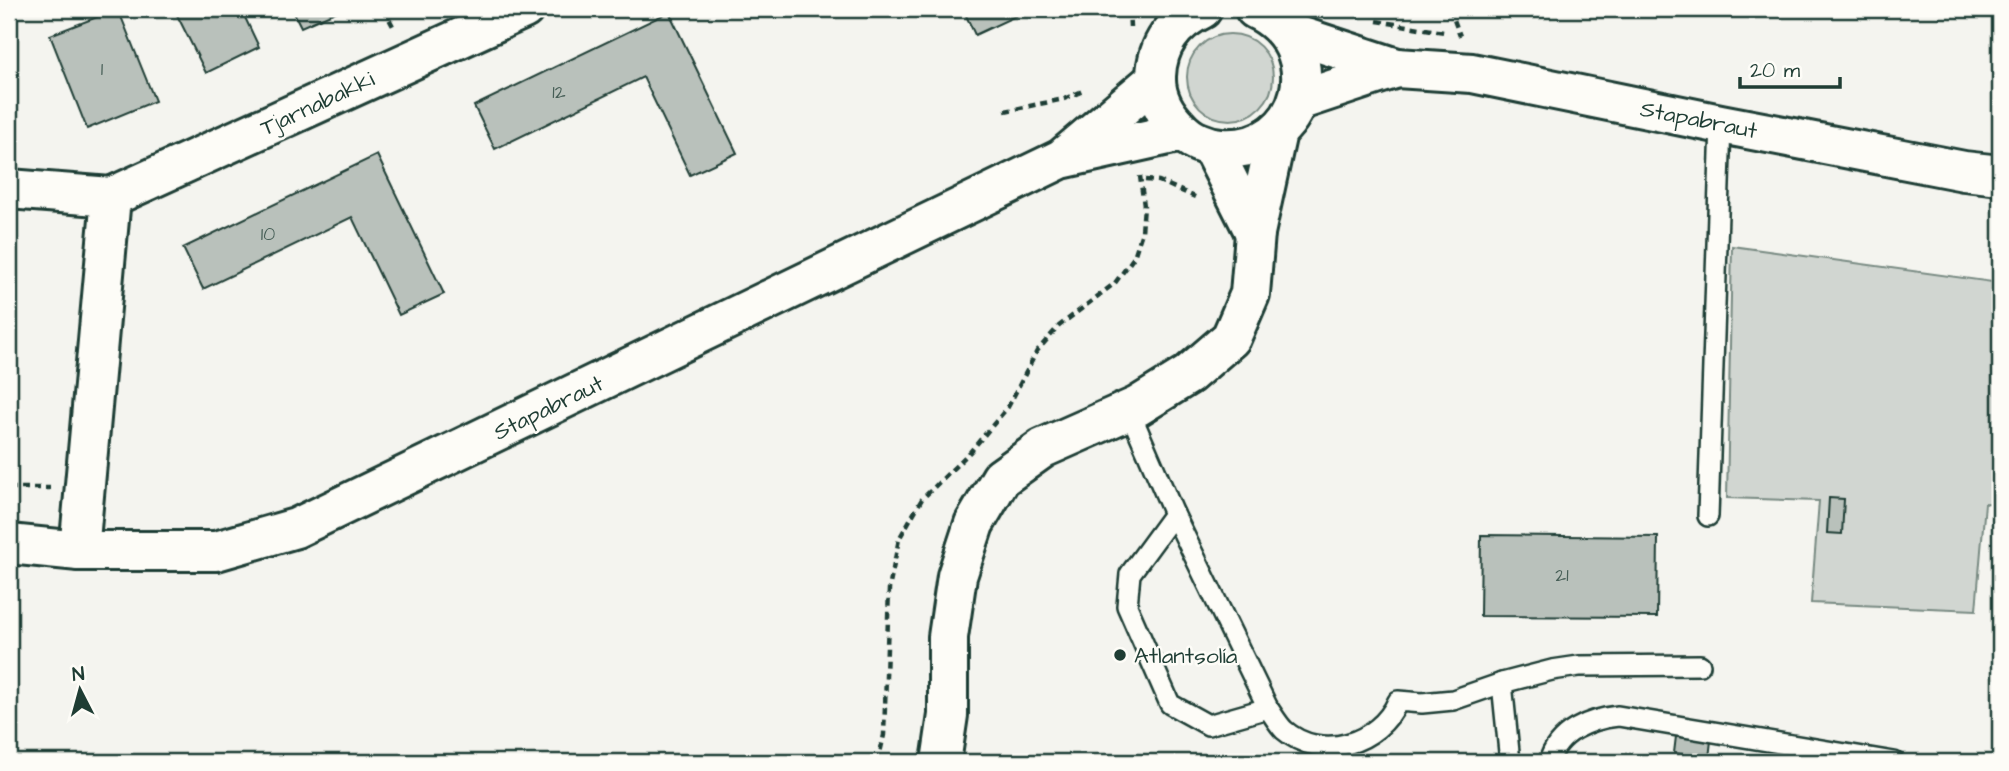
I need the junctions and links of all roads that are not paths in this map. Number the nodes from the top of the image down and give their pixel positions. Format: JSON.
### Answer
{"nodes":[{"id":1,"x":524,"y":9,"type":"edge"},
{"id":2,"x":1255,"y":9,"type":"edge"},
{"id":3,"x":1182,"y":15,"type":"edge"},
{"id":4,"x":1287,"y":32,"type":"junction"},
{"id":5,"x":1397,"y":68,"type":"junction"},
{"id":6,"x":1156,"y":79,"type":"junction"},
{"id":7,"x":1298,"y":100,"type":"junction"},
{"id":8,"x":1721,"y":124,"type":"junction"},
{"id":9,"x":1277,"y":132,"type":"junction"},
{"id":10,"x":1197,"y":140,"type":"junction"},
{"id":11,"x":1062,"y":159,"type":"junction"},
{"id":12,"x":2000,"y":175,"type":"edge"},
{"id":13,"x":9,"y":189,"type":"edge"},
{"id":14,"x":111,"y":197,"type":"junction"},
{"id":15,"x":1255,"y":233,"type":"junction"},
{"id":16,"x":1129,"y":410,"type":"junction"},
{"id":17,"x":1174,"y":514,"type":"junction"},
{"id":18,"x":1708,"y":516,"type":"dead end"},
{"id":19,"x":9,"y":544,"type":"edge"},
{"id":20,"x":79,"y":551,"type":"junction"},
{"id":21,"x":1700,"y":665,"type":"dead end"},
{"id":22,"x":1502,"y":683,"type":"junction"},
{"id":23,"x":1268,"y":708,"type":"junction"},
{"id":24,"x":948,"y":715,"type":"junction"},
{"id":25,"x":941,"y":762,"type":"edge"},
{"id":26,"x":955,"y":762,"type":"edge"},
{"id":27,"x":1510,"y":762,"type":"edge"},
{"id":28,"x":1549,"y":762,"type":"edge"},
{"id":29,"x":1894,"y":762,"type":"edge"}],
"edges":[{"from":1,"to":14,"type":"street","name":"Tjarnabakki"},
{"from":2,"to":4,"type":"street","name":"Stapabraut"},
{"from":3,"to":6,"type":"street"},
{"from":4,"to":5,"type":"street","name":"Stapabraut"},
{"from":4,"to":7,"type":"street"},
{"from":5,"to":7,"type":"street","name":"Stapabraut"},
{"from":5,"to":8,"type":"street","name":"Stapabraut"},
{"from":6,"to":10,"type":"street"},
{"from":6,"to":11,"type":"street","name":"Stapabraut"},
{"from":7,"to":9,"type":"street"},
{"from":8,"to":12,"type":"street","name":"Stapabraut"},
{"from":8,"to":18,"type":"lane"},
{"from":9,"to":10,"type":"street","name":"Stapabraut"},
{"from":9,"to":15,"type":"street"},
{"from":10,"to":11,"type":"street","name":"Stapabraut"},
{"from":10,"to":15,"type":"street"},
{"from":11,"to":20,"type":"street","name":"Stapabraut"},
{"from":13,"to":14,"type":"street","name":"Tjarnabakki"},
{"from":14,"to":20,"type":"street"},
{"from":15,"to":16,"type":"street"},
{"from":16,"to":17,"type":"lane"},
{"from":16,"to":24,"type":"street"},
{"from":17,"to":23,"type":"lane"},
{"from":17,"to":23,"type":"lane"},
{"from":19,"to":20,"type":"street","name":"Stapabraut"},
{"from":21,"to":22,"type":"lane"},
{"from":22,"to":23,"type":"lane"},
{"from":22,"to":27,"type":"lane"},
{"from":24,"to":25,"type":"street"},
{"from":24,"to":26,"type":"street"},
{"from":28,"to":29,"type":"lane"}]}
